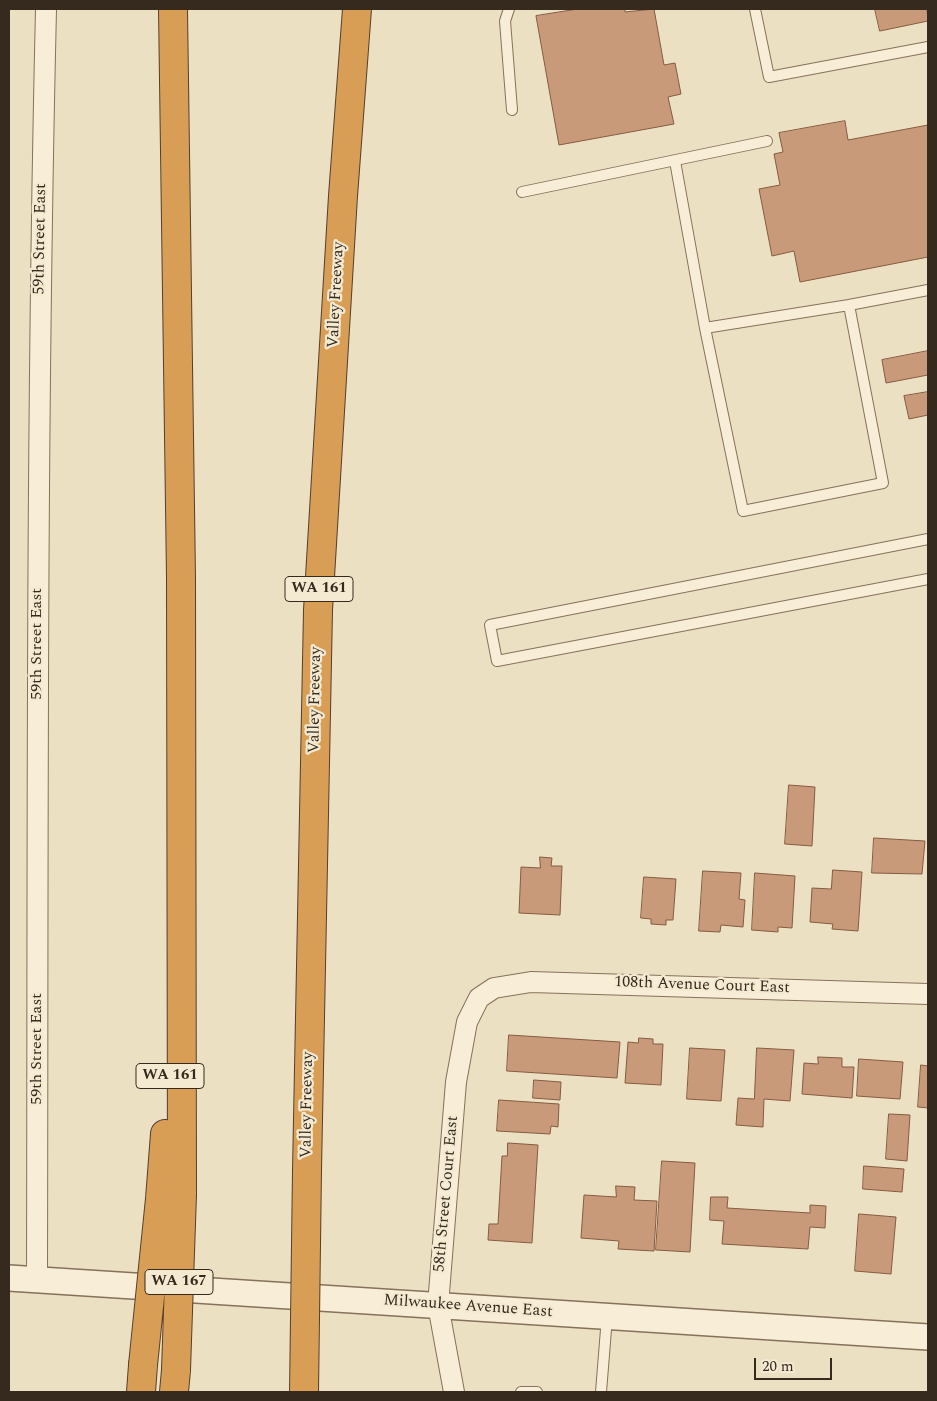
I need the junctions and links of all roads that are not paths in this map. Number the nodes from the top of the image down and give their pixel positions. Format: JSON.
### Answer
{"nodes":[{"id":1,"x":46,"y":9,"type":"edge"},
{"id":2,"x":173,"y":9,"type":"edge"},
{"id":3,"x":357,"y":9,"type":"edge"},
{"id":4,"x":509,"y":9,"type":"edge"},
{"id":5,"x":756,"y":9,"type":"edge"},
{"id":6,"x":928,"y":47,"type":"edge"},
{"id":7,"x":512,"y":110,"type":"dead end"},
{"id":8,"x":767,"y":141,"type":"dead end"},
{"id":9,"x":676,"y":161,"type":"junction"},
{"id":10,"x":522,"y":192,"type":"dead end"},
{"id":11,"x":928,"y":290,"type":"edge"},
{"id":12,"x":849,"y":305,"type":"junction"},
{"id":13,"x":705,"y":328,"type":"junction"},
{"id":14,"x":928,"y":539,"type":"edge"},
{"id":15,"x":928,"y":578,"type":"edge"},
{"id":16,"x":928,"y":994,"type":"edge"},
{"id":17,"x":480,"y":998,"type":"joint"},
{"id":18,"x":171,"y":1196,"type":"junction"},
{"id":19,"x":9,"y":1278,"type":"edge"},
{"id":20,"x":37,"y":1279,"type":"junction"},
{"id":21,"x":438,"y":1306,"type":"junction"},
{"id":22,"x":607,"y":1316,"type":"junction"},
{"id":23,"x":928,"y":1337,"type":"edge"},
{"id":24,"x":175,"y":1381,"type":"edge"},
{"id":25,"x":141,"y":1392,"type":"edge"},
{"id":26,"x":304,"y":1392,"type":"edge"},
{"id":27,"x":454,"y":1392,"type":"edge"},
{"id":28,"x":522,"y":1392,"type":"edge"},
{"id":29,"x":537,"y":1392,"type":"edge"},
{"id":30,"x":601,"y":1392,"type":"edge"}],
"edges":[{"from":1,"to":20,"type":"street","name":"59th Street East"},
{"from":2,"to":18,"type":"highway","number":"WA 167"},
{"from":3,"to":26,"type":"highway","name":"Valley Freeway","number":"WA 161","bridge":true},
{"from":4,"to":7,"type":"lane"},
{"from":5,"to":6,"type":"lane"},
{"from":8,"to":9,"type":"lane"},
{"from":9,"to":10,"type":"lane"},
{"from":9,"to":13,"type":"lane"},
{"from":11,"to":12,"type":"lane"},
{"from":12,"to":13,"type":"lane"},
{"from":12,"to":13,"type":"lane"},
{"from":14,"to":15,"type":"lane"},
{"from":16,"to":17,"type":"street","name":"108th Avenue Court East"},
{"from":17,"to":21,"type":"street","name":"58th Street Court East"},
{"from":18,"to":24,"type":"highway","number":"WA 167","bridge":true},
{"from":18,"to":25,"type":"highway","bridge":true},
{"from":19,"to":20,"type":"street","name":"Milwaukee Avenue East"},
{"from":20,"to":21,"type":"street","name":"Milwaukee Avenue East"},
{"from":21,"to":22,"type":"street","name":"Milwaukee Avenue East"},
{"from":21,"to":27,"type":"street","name":"58th Street Court East"},
{"from":22,"to":23,"type":"street","name":"Milwaukee Avenue East"},
{"from":22,"to":30,"type":"lane"},
{"from":28,"to":29,"type":"lane"}]}
